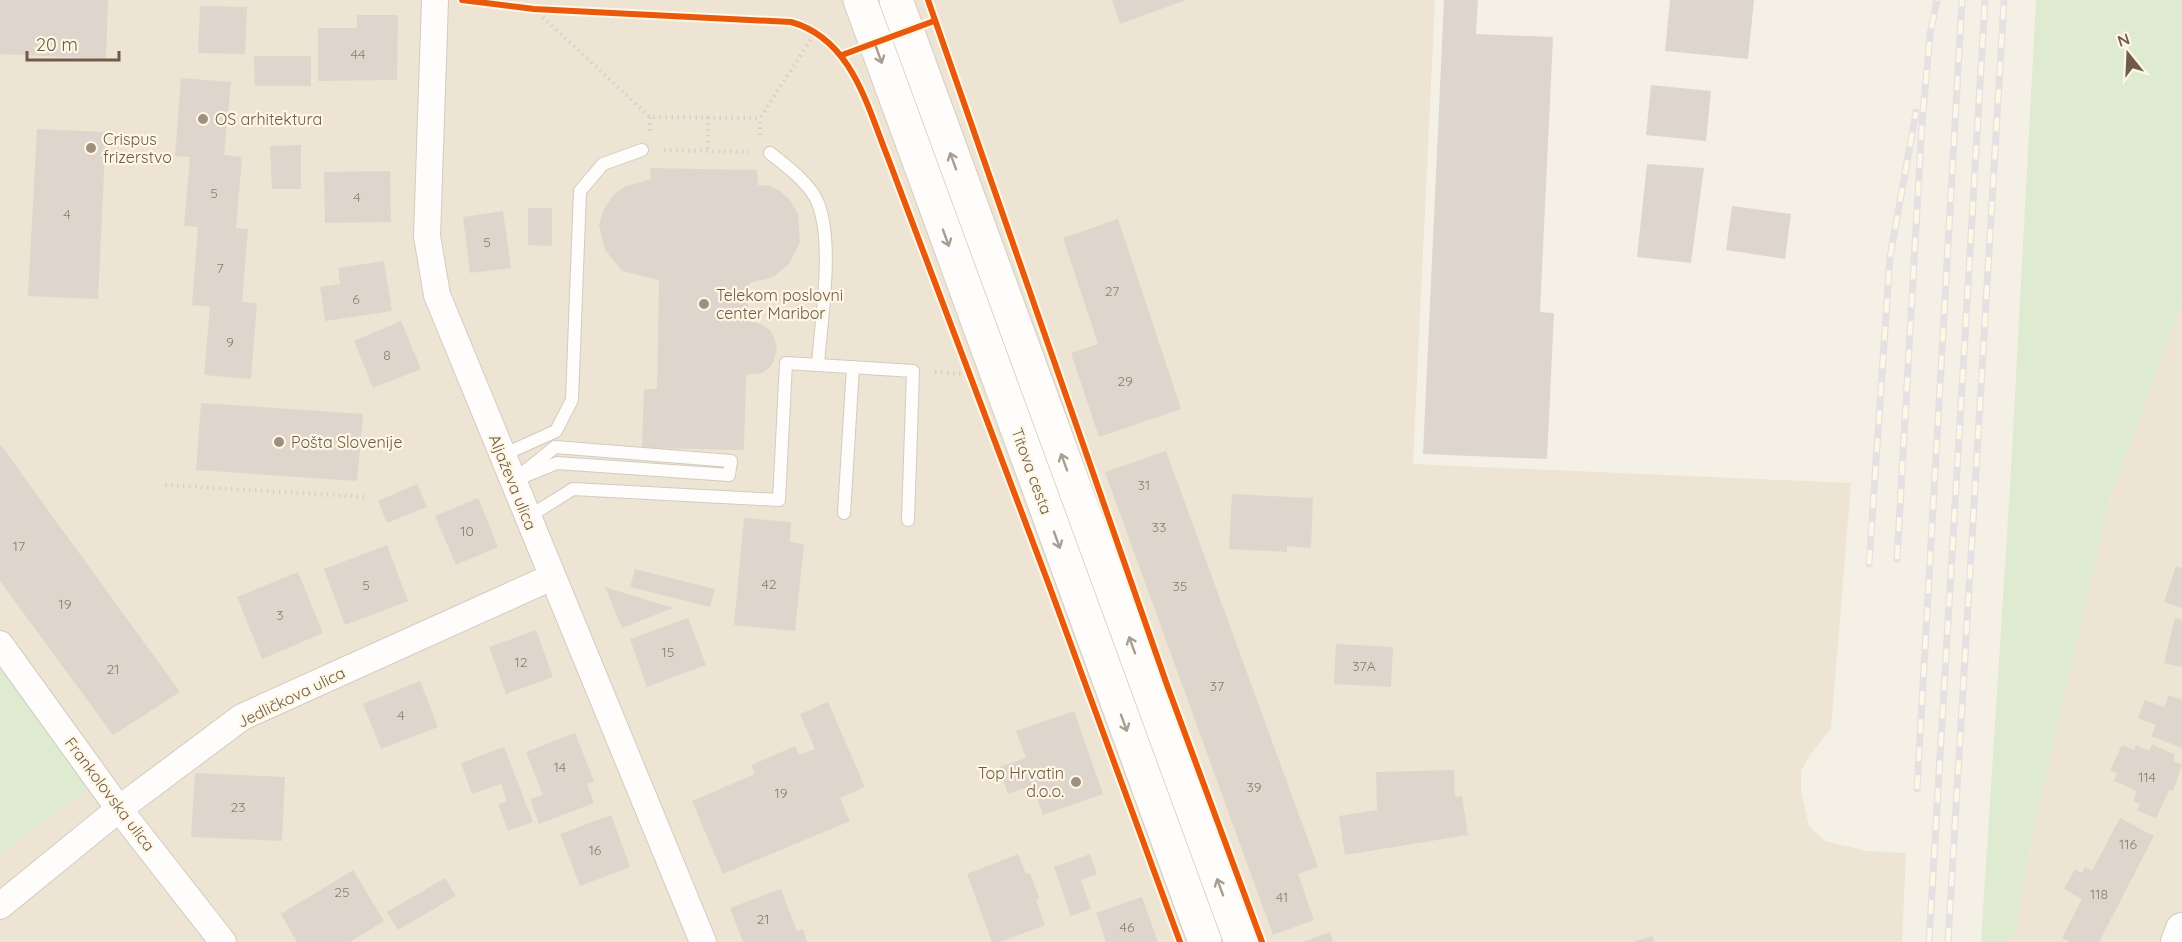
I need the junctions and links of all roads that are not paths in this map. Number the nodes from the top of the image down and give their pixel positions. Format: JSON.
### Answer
{"nodes":[{"id":1,"x":435,"y":0,"type":"edge"},
{"id":2,"x":860,"y":0,"type":"edge"},
{"id":3,"x":896,"y":0,"type":"edge"},
{"id":4,"x":642,"y":150,"type":"road end"},
{"id":5,"x":770,"y":153,"type":"road end"},
{"id":6,"x":818,"y":365,"type":"junction"},
{"id":7,"x":853,"y":367,"type":"junction"},
{"id":8,"x":502,"y":455,"type":"junction"},
{"id":9,"x":513,"y":481,"type":"junction"},
{"id":10,"x":844,"y":513,"type":"dead end"},
{"id":11,"x":528,"y":517,"type":"junction"},
{"id":12,"x":908,"y":520,"type":"dead end"},
{"id":13,"x":552,"y":577,"type":"junction"},
{"id":14,"x":0,"y":644,"type":"edge"},
{"id":15,"x":119,"y":808,"type":"junction"},
{"id":16,"x":0,"y":906,"type":"edge"},
{"id":17,"x":2182,"y":929,"type":"edge"},
{"id":18,"x":223,"y":942,"type":"edge"},
{"id":19,"x":703,"y":942,"type":"edge"},
{"id":20,"x":1205,"y":942,"type":"edge"},
{"id":21,"x":1240,"y":942,"type":"edge"},
{"id":22,"x":2177,"y":942,"type":"edge"}],
"edges":[{"from":1,"to":8,"type":"street","name":"Aljaževa ulica"},
{"from":2,"to":20,"type":"main road","name":"Titova cesta","one_way":true},
{"from":21,"to":3,"type":"main road","name":"Titova cesta","one_way":true},
{"from":4,"to":8,"type":"lane"},
{"from":5,"to":6,"type":"lane"},
{"from":6,"to":7,"type":"lane"},
{"from":6,"to":11,"type":"lane"},
{"from":7,"to":10,"type":"lane"},
{"from":7,"to":12,"type":"lane"},
{"from":8,"to":9,"type":"street","name":"Aljaževa ulica"},
{"from":9,"to":9,"type":"lane"},
{"from":9,"to":11,"type":"street","name":"Aljaževa ulica"},
{"from":11,"to":13,"type":"street","name":"Aljaževa ulica"},
{"from":13,"to":15,"type":"street","name":"Jedličkova ulica"},
{"from":13,"to":19,"type":"street","name":"Aljaževa ulica"},
{"from":14,"to":15,"type":"street","name":"Frankolovska ulica"},
{"from":15,"to":16,"type":"street","name":"Jedličkova ulica"},
{"from":15,"to":18,"type":"street","name":"Frankolovska ulica"},
{"from":17,"to":22,"type":"street"}]}
